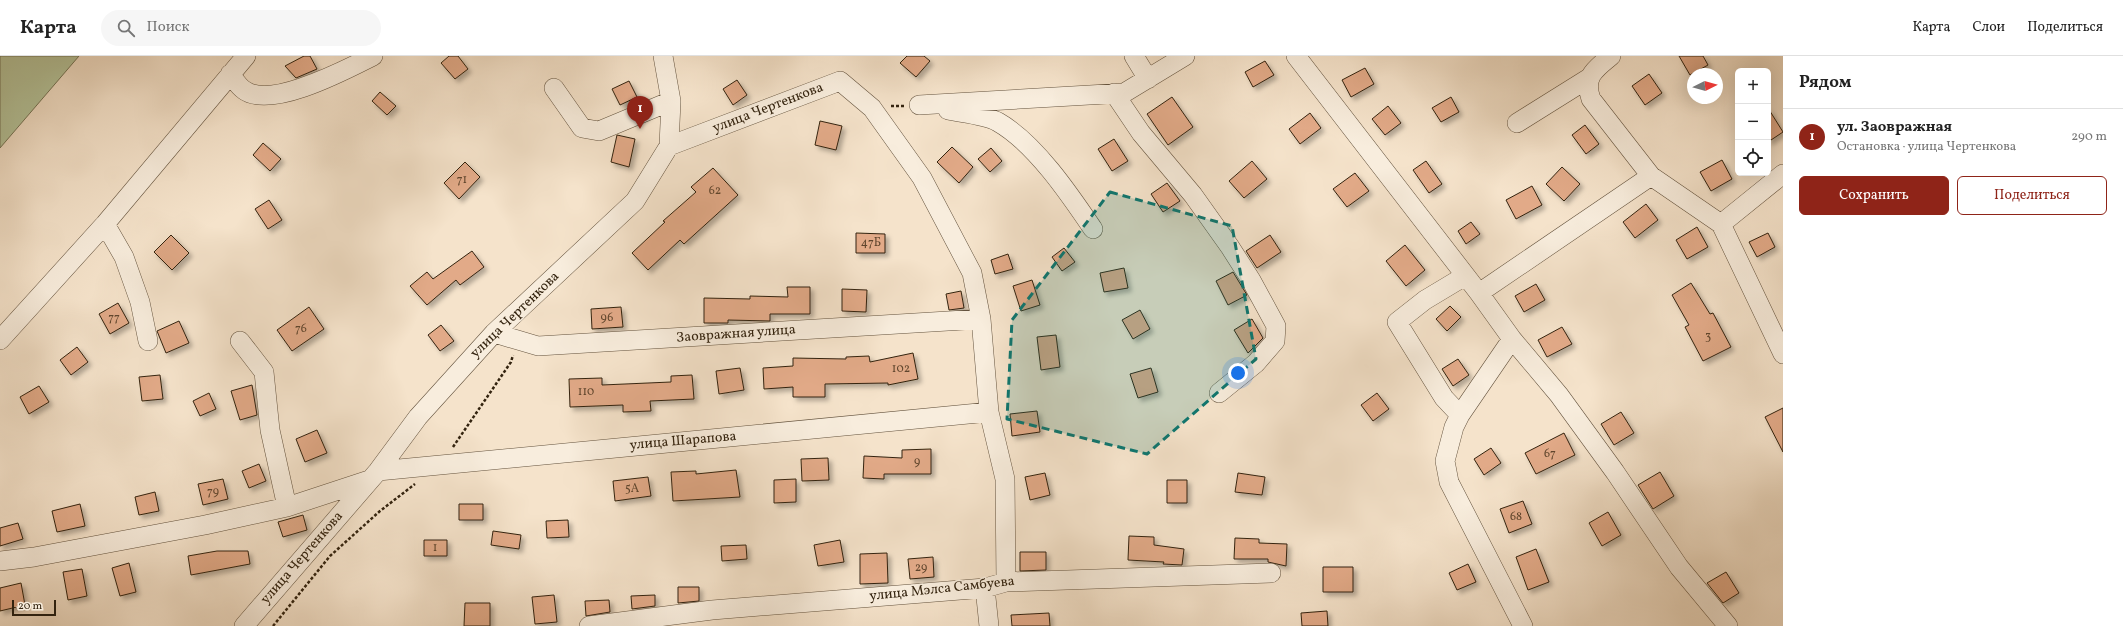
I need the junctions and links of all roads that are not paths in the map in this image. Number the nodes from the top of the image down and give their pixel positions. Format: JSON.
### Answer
{"nodes":[{"id":1,"x":246,"y":56,"type":"edge"},
{"id":2,"x":373,"y":56,"type":"edge"},
{"id":3,"x":663,"y":56,"type":"edge"},
{"id":4,"x":1134,"y":56,"type":"edge"},
{"id":5,"x":1185,"y":56,"type":"edge"},
{"id":6,"x":1296,"y":56,"type":"edge"},
{"id":7,"x":1611,"y":56,"type":"edge"},
{"id":8,"x":230,"y":74,"type":"junction"},
{"id":9,"x":1589,"y":78,"type":"junction"},
{"id":10,"x":1148,"y":79,"type":"junction"},
{"id":11,"x":554,"y":88,"type":"dead end"},
{"id":12,"x":1114,"y":94,"type":"junction"},
{"id":13,"x":671,"y":101,"type":"junction"},
{"id":14,"x":1517,"y":123,"type":"dead end"},
{"id":15,"x":669,"y":146,"type":"junction"},
{"id":16,"x":1783,"y":174,"type":"edge"},
{"id":17,"x":1651,"y":176,"type":"junction"},
{"id":18,"x":104,"y":224,"type":"junction"},
{"id":19,"x":1721,"y":224,"type":"junction"},
{"id":20,"x":1093,"y":229,"type":"dead end"},
{"id":21,"x":1465,"y":276,"type":"junction"},
{"id":22,"x":1479,"y":293,"type":"junction"},
{"id":23,"x":981,"y":319,"type":"junction"},
{"id":24,"x":494,"y":333,"type":"junction"},
{"id":25,"x":1512,"y":339,"type":"junction"},
{"id":26,"x":0,"y":340,"type":"edge"},
{"id":27,"x":148,"y":341,"type":"dead end"},
{"id":28,"x":240,"y":341,"type":"dead end"},
{"id":29,"x":1783,"y":354,"type":"edge"},
{"id":30,"x":1219,"y":393,"type":"dead end"},
{"id":31,"x":989,"y":412,"type":"junction"},
{"id":32,"x":1460,"y":415,"type":"junction"},
{"id":33,"x":374,"y":475,"type":"junction"},
{"id":34,"x":287,"y":507,"type":"junction"},
{"id":35,"x":0,"y":561,"type":"edge"},
{"id":36,"x":1271,"y":573,"type":"dead end"},
{"id":37,"x":1006,"y":582,"type":"junction"},
{"id":38,"x":986,"y":588,"type":"junction"},
{"id":39,"x":244,"y":626,"type":"edge"},
{"id":40,"x":590,"y":626,"type":"edge"},
{"id":41,"x":989,"y":626,"type":"edge"},
{"id":42,"x":1523,"y":626,"type":"edge"},
{"id":43,"x":1728,"y":626,"type":"edge"}],
"edges":[{"from":1,"to":8,"type":"street"},
{"from":2,"to":8,"type":"street"},
{"from":3,"to":13,"type":"street"},
{"from":4,"to":10,"type":"street"},
{"from":5,"to":10,"type":"street"},
{"from":6,"to":21,"type":"street"},
{"from":7,"to":9,"type":"street"},
{"from":8,"to":18,"type":"street"},
{"from":9,"to":14,"type":"street"},
{"from":9,"to":17,"type":"street"},
{"from":10,"to":12,"type":"street"},
{"from":11,"to":13,"type":"street"},
{"from":12,"to":20,"type":"street"},
{"from":12,"to":30,"type":"street"},
{"from":13,"to":15,"type":"street"},
{"from":15,"to":23,"type":"street","name":"улица Чертенкова"},
{"from":15,"to":24,"type":"street","name":"улица Чертенкова"},
{"from":16,"to":19,"type":"street"},
{"from":17,"to":19,"type":"street"},
{"from":17,"to":22,"type":"street"},
{"from":18,"to":26,"type":"street"},
{"from":18,"to":27,"type":"street"},
{"from":19,"to":29,"type":"street"},
{"from":21,"to":22,"type":"street"},
{"from":21,"to":32,"type":"street"},
{"from":22,"to":25,"type":"street"},
{"from":23,"to":24,"type":"street","name":"Заовражная улица"},
{"from":23,"to":31,"type":"street"},
{"from":24,"to":33,"type":"street","name":"улица Чертенкова"},
{"from":25,"to":32,"type":"street"},
{"from":25,"to":43,"type":"street"},
{"from":28,"to":34,"type":"street"},
{"from":31,"to":33,"type":"street","name":"улица Шарапова"},
{"from":31,"to":37,"type":"street"},
{"from":32,"to":42,"type":"street"},
{"from":33,"to":34,"type":"street","name":"улица Шарапова"},
{"from":33,"to":39,"type":"street","name":"улица Чертенкова"},
{"from":34,"to":35,"type":"street","name":"улица Шарапова"},
{"from":36,"to":37,"type":"street","name":"улица Мэлса Самбуева"},
{"from":37,"to":38,"type":"street","name":"улица Мэлса Самбуева"},
{"from":38,"to":40,"type":"street","name":"улица Мэлса Самбуева"},
{"from":38,"to":41,"type":"street"}]}
